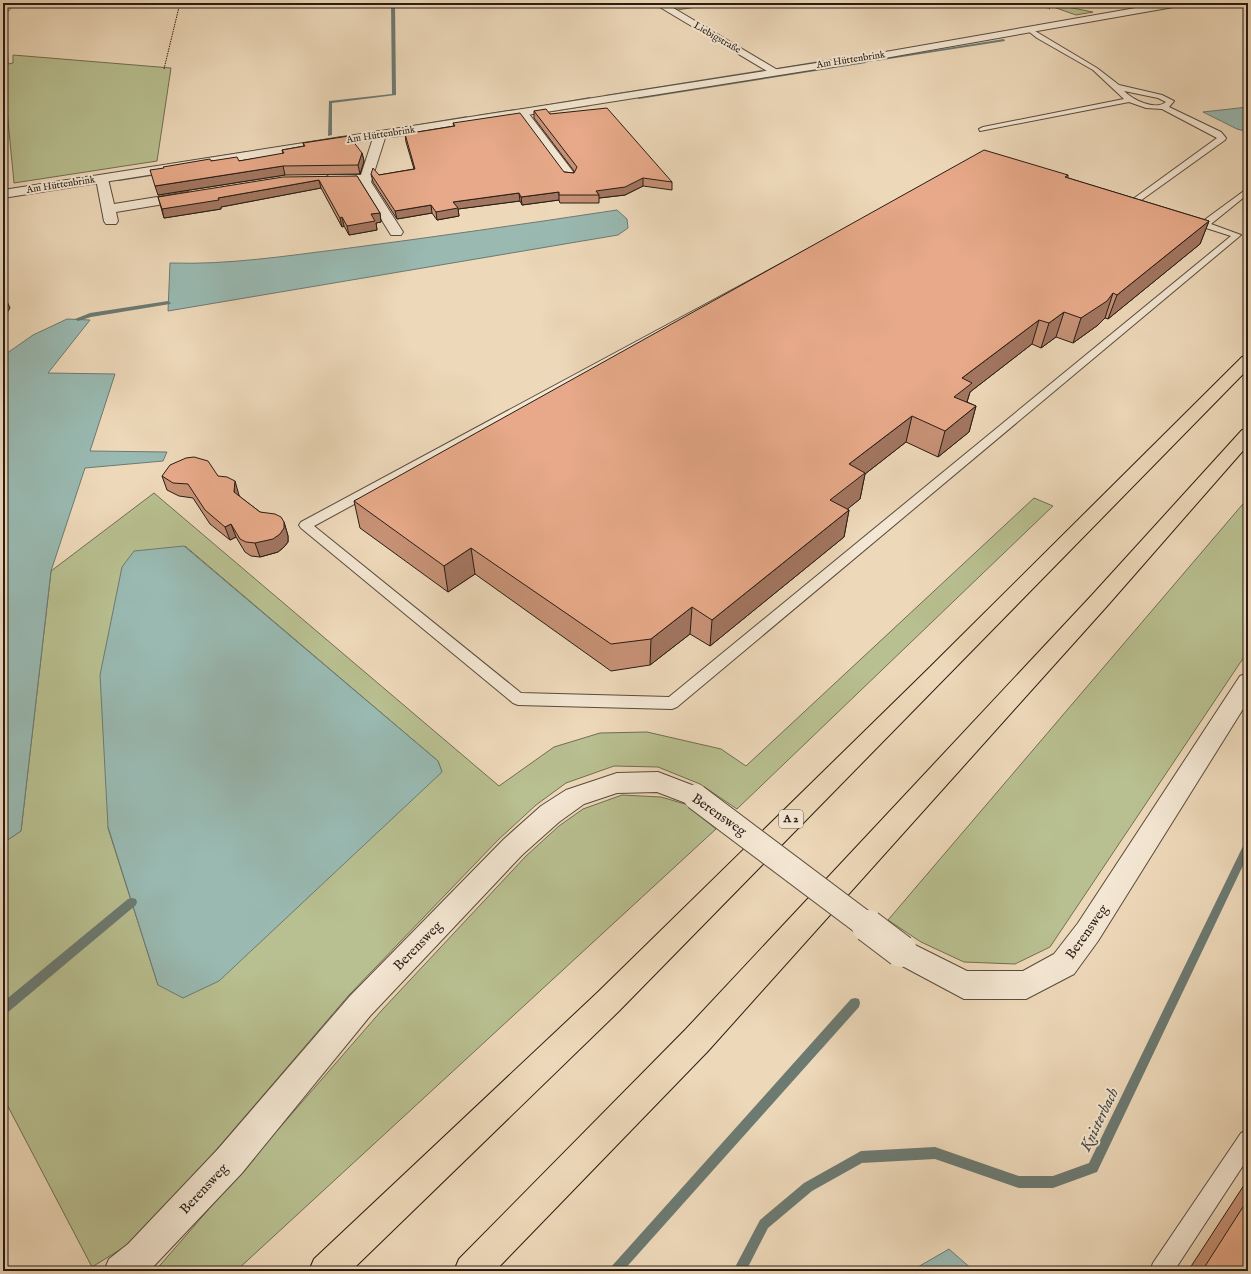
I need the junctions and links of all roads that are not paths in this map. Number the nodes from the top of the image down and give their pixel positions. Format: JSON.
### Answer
{"nodes":[{"id":1,"x":658,"y":3,"type":"edge"},
{"id":2,"x":1179,"y":3,"type":"edge"},
{"id":3,"x":1030,"y":30,"type":"junction"},
{"id":4,"x":776,"y":72,"type":"junction"},
{"id":5,"x":1117,"y":87,"type":"junction"},
{"id":6,"x":1129,"y":100,"type":"junction"},
{"id":7,"x":1164,"y":107,"type":"junction"},
{"id":8,"x":520,"y":110,"type":"junction"},
{"id":9,"x":983,"y":129,"type":"dead end"},
{"id":10,"x":377,"y":135,"type":"junction"},
{"id":11,"x":570,"y":176,"type":"edge"},
{"id":12,"x":102,"y":179,"type":"junction"},
{"id":13,"x":366,"y":179,"type":"junction"},
{"id":14,"x":315,"y":180,"type":"edge"},
{"id":15,"x":1248,"y":190,"type":"edge"},
{"id":16,"x":3,"y":194,"type":"edge"},
{"id":17,"x":201,"y":194,"type":"edge"},
{"id":18,"x":1134,"y":202,"type":"junction"},
{"id":19,"x":1204,"y":225,"type":"junction"},
{"id":20,"x":396,"y":232,"type":"dead end"},
{"id":21,"x":1248,"y":360,"type":"edge"},
{"id":22,"x":1248,"y":434,"type":"edge"},
{"id":23,"x":1248,"y":682,"type":"edge"},
{"id":24,"x":1248,"y":1140,"type":"edge"},
{"id":25,"x":121,"y":1271,"type":"edge"},
{"id":26,"x":326,"y":1271,"type":"edge"},
{"id":27,"x":472,"y":1271,"type":"edge"},
{"id":28,"x":1161,"y":1271,"type":"edge"}],
"edges":[{"from":1,"to":4,"type":"street","name":"Liebigstraße"},
{"from":2,"to":3,"type":"street","name":"Am Hüttenbrink"},
{"from":3,"to":4,"type":"street","name":"Am Hüttenbrink"},
{"from":3,"to":5,"type":"lane"},
{"from":4,"to":8,"type":"street","name":"Am Hüttenbrink"},
{"from":5,"to":6,"type":"lane"},
{"from":5,"to":7,"type":"lane"},
{"from":6,"to":7,"type":"lane"},
{"from":6,"to":9,"type":"lane"},
{"from":7,"to":18,"type":"lane"},
{"from":8,"to":10,"type":"street","name":"Am Hüttenbrink"},
{"from":8,"to":11,"type":"street"},
{"from":10,"to":12,"type":"street","name":"Am Hüttenbrink"},
{"from":10,"to":13,"type":"street"},
{"from":12,"to":16,"type":"street","name":"Am Hüttenbrink"},
{"from":12,"to":17,"type":"street"},
{"from":13,"to":14,"type":"street"},
{"from":13,"to":20,"type":"street"},
{"from":15,"to":19,"type":"lane"},
{"from":18,"to":19,"type":"lane"},
{"from":18,"to":19,"type":"lane"},
{"from":21,"to":26,"type":"highway","number":"A 2"},
{"from":22,"to":27,"type":"highway"},
{"from":23,"to":25,"type":"street","name":"Berensweg","bridge":true},
{"from":24,"to":28,"type":"lane"}]}
